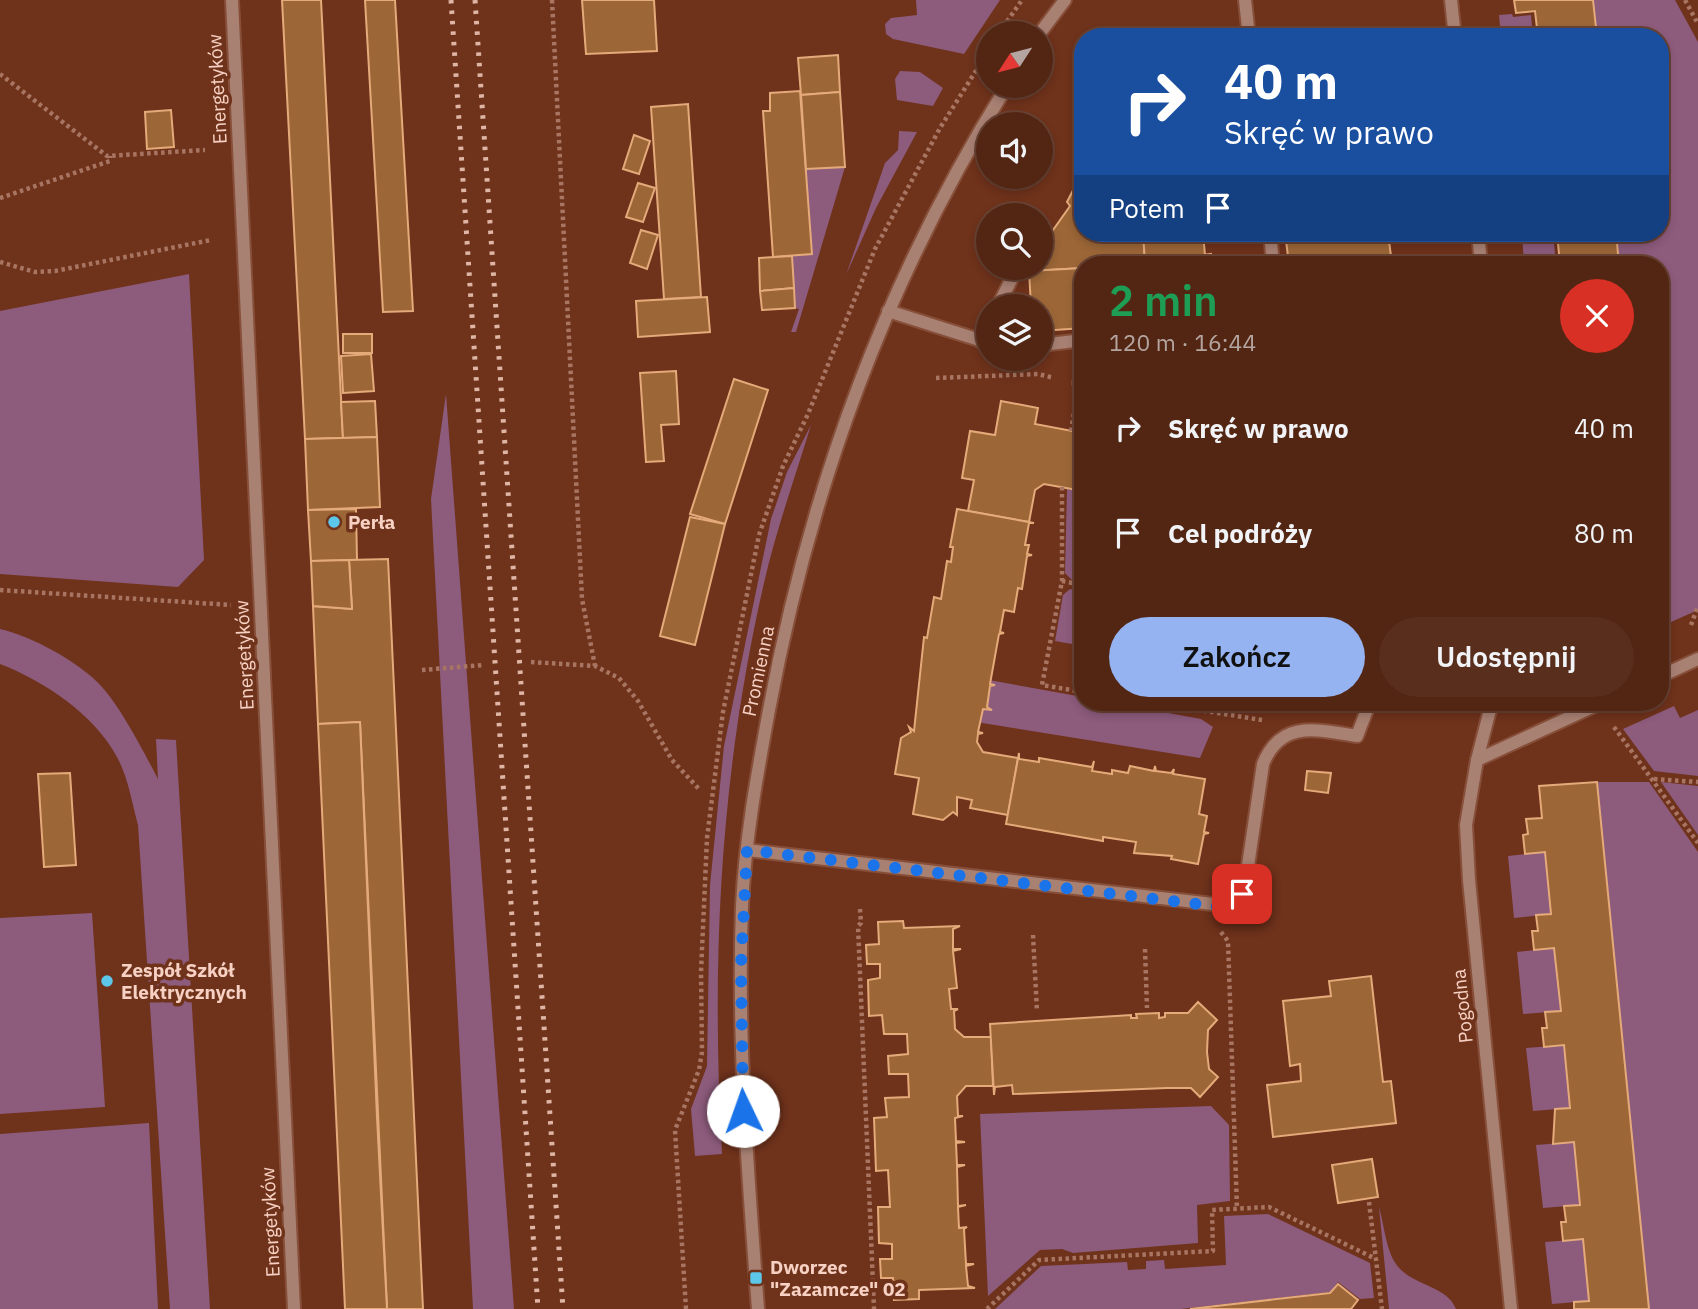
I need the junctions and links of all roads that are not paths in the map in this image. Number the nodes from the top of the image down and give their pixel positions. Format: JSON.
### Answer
{"nodes":[{"id":1,"x":232,"y":0,"type":"edge"},
{"id":2,"x":1065,"y":0,"type":"edge"},
{"id":3,"x":1245,"y":0,"type":"edge"},
{"id":4,"x":1451,"y":0,"type":"edge"},
{"id":5,"x":1049,"y":21,"type":"edge"},
{"id":6,"x":1247,"y":28,"type":"edge"},
{"id":7,"x":1454,"y":28,"type":"edge"},
{"id":8,"x":1000,"y":98,"type":"edge"},
{"id":9,"x":888,"y":311,"type":"junction"},
{"id":10,"x":976,"y":339,"type":"edge"},
{"id":11,"x":1074,"y":341,"type":"edge"},
{"id":12,"x":1053,"y":344,"type":"edge"},
{"id":13,"x":1698,"y":659,"type":"edge"},
{"id":14,"x":1669,"y":672,"type":"edge"},
{"id":15,"x":1367,"y":711,"type":"edge"},
{"id":16,"x":1490,"y":711,"type":"edge"},
{"id":17,"x":1584,"y":711,"type":"edge"},
{"id":18,"x":1477,"y":760,"type":"junction"},
{"id":19,"x":747,"y":850,"type":"junction"},
{"id":20,"x":294,"y":1309,"type":"edge"},
{"id":21,"x":758,"y":1309,"type":"edge"},
{"id":22,"x":1511,"y":1309,"type":"edge"}],
"edges":[{"from":1,"to":20,"type":"street","name":"Energetyków"},
{"from":2,"to":5,"type":"street"},
{"from":3,"to":6,"type":"street"},
{"from":4,"to":7,"type":"street"},
{"from":8,"to":9,"type":"street","name":"Promienna"},
{"from":9,"to":10,"type":"street"},
{"from":9,"to":19,"type":"street","name":"Promienna"},
{"from":11,"to":12,"type":"street"},
{"from":13,"to":14,"type":"street"},
{"from":15,"to":19,"type":"street"},
{"from":16,"to":18,"type":"street","name":"Pogodna"},
{"from":17,"to":18,"type":"street"},
{"from":18,"to":22,"type":"street","name":"Pogodna"},
{"from":19,"to":21,"type":"street","name":"Promienna"}]}
